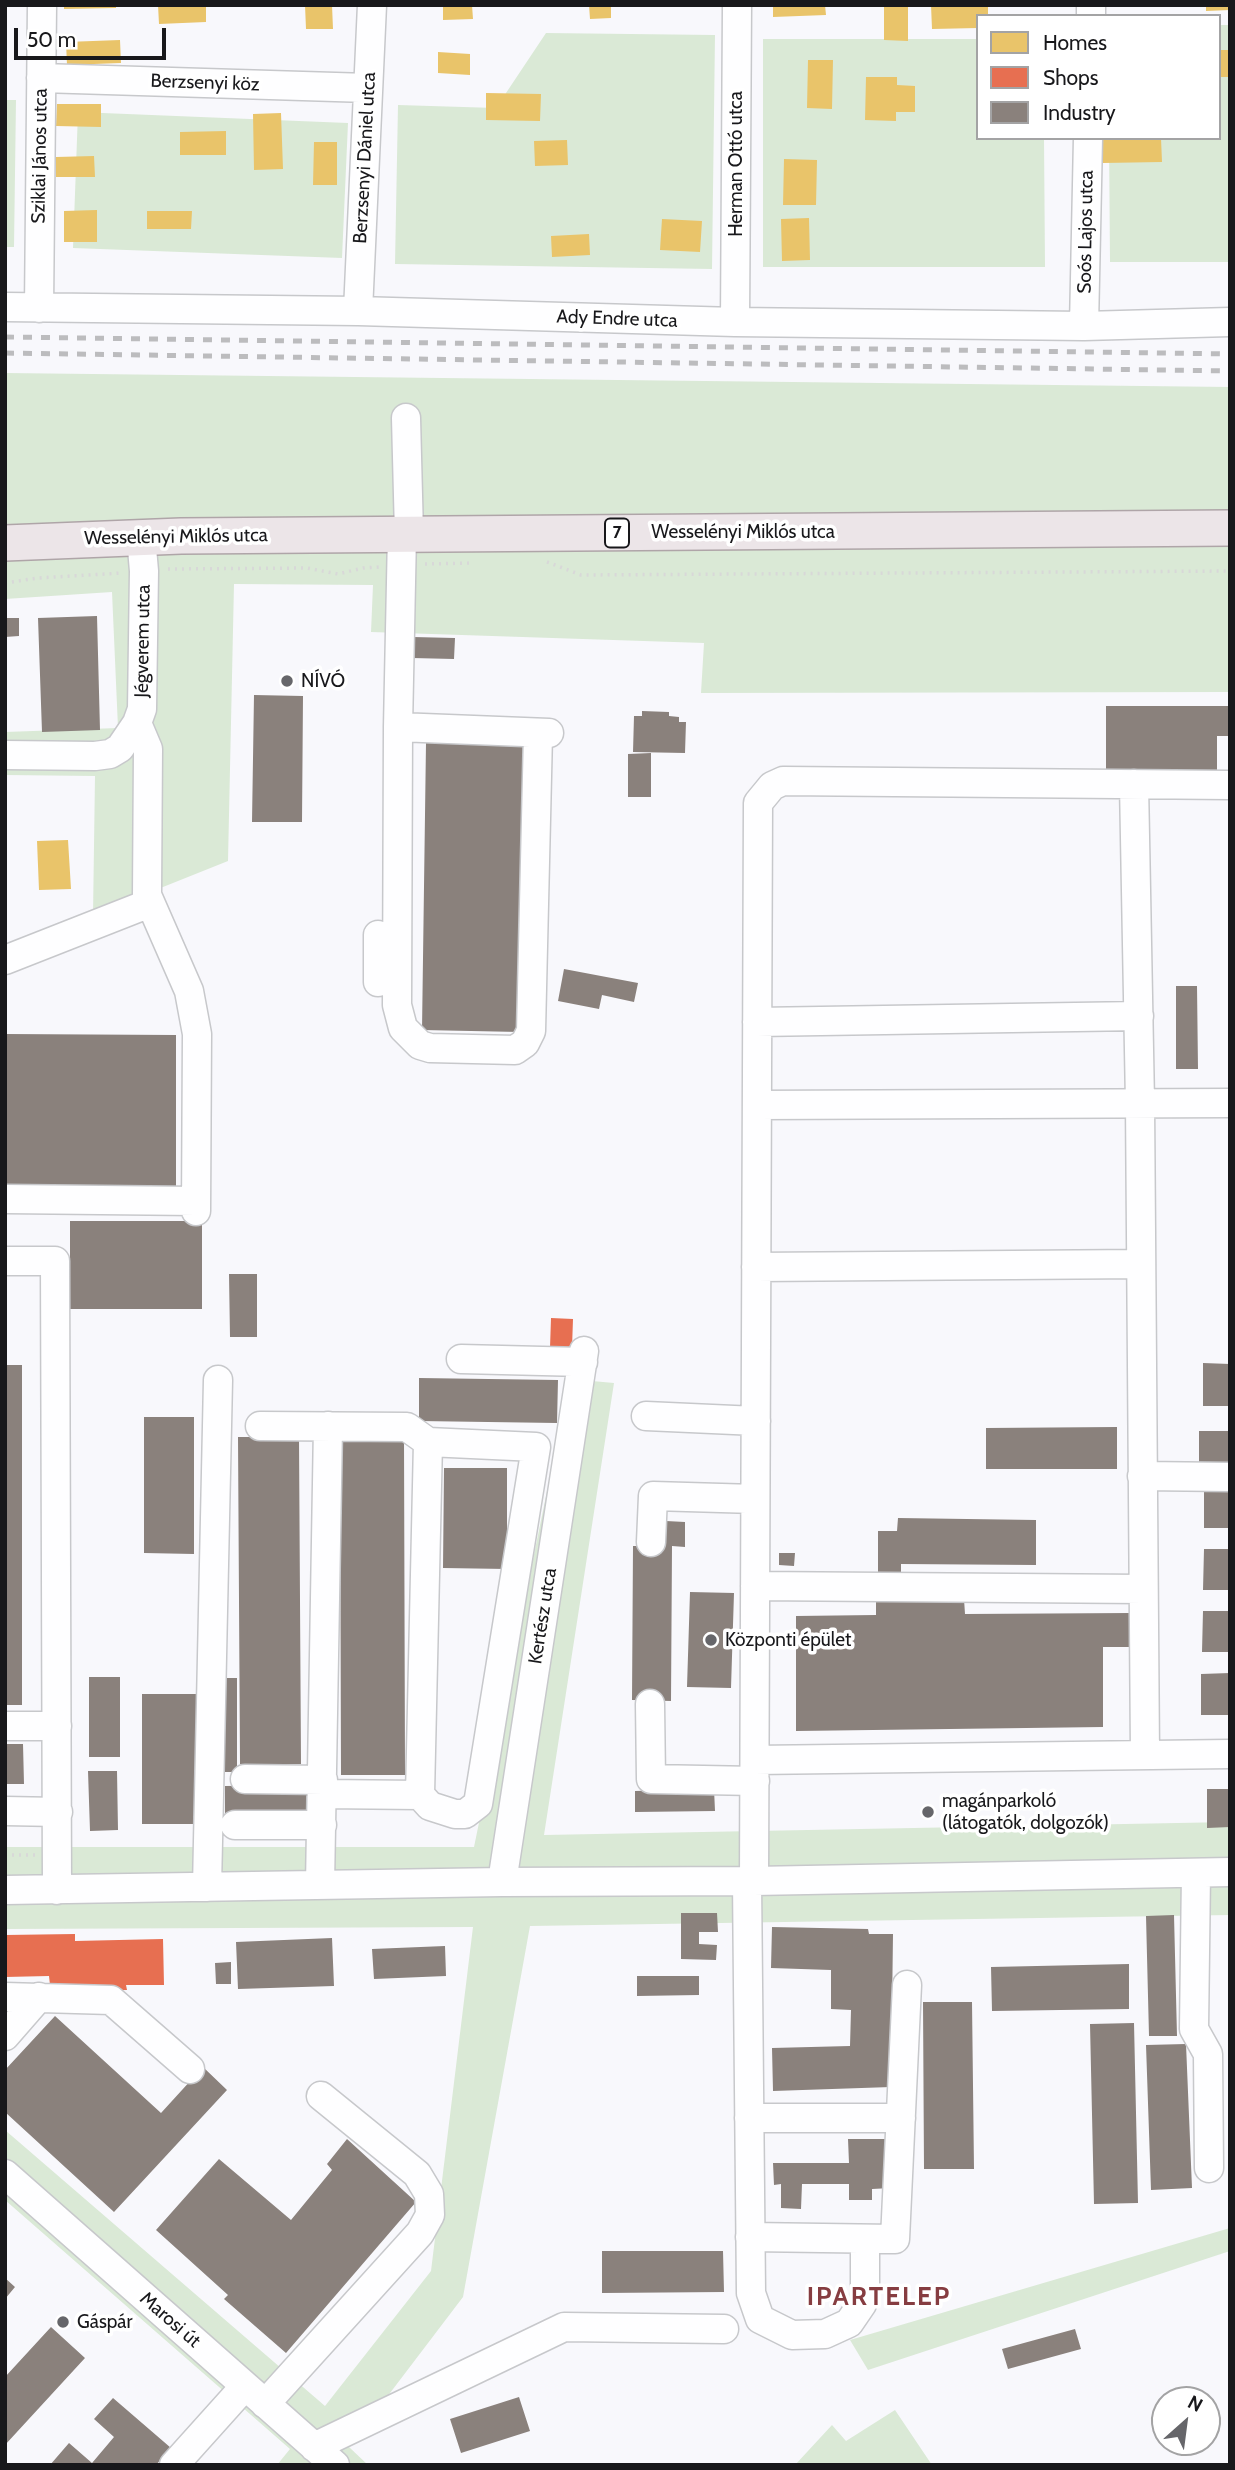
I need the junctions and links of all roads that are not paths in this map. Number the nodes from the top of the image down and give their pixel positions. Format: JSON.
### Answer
{"nodes":[{"id":1,"x":42,"y":5,"type":"edge"},
{"id":2,"x":372,"y":5,"type":"edge"},
{"id":3,"x":737,"y":5,"type":"edge"},
{"id":4,"x":41,"y":78,"type":"junction"},
{"id":5,"x":368,"y":88,"type":"junction"},
{"id":6,"x":1088,"y":140,"type":"edge"},
{"id":7,"x":5,"y":307,"type":"edge"},
{"id":8,"x":39,"y":308,"type":"junction"},
{"id":9,"x":358,"y":311,"type":"junction"},
{"id":10,"x":735,"y":322,"type":"junction"},
{"id":11,"x":1230,"y":322,"type":"edge"},
{"id":12,"x":1084,"y":326,"type":"junction"},
{"id":13,"x":406,"y":418,"type":"dead end"},
{"id":14,"x":1230,"y":528,"type":"edge"},
{"id":15,"x":141,"y":537,"type":"junction"},
{"id":16,"x":5,"y":542,"type":"edge"},
{"id":17,"x":404,"y":544,"type":"junction"},
{"id":18,"x":398,"y":699,"type":"junction"},
{"id":19,"x":137,"y":723,"type":"junction"},
{"id":20,"x":398,"y":727,"type":"junction"},
{"id":21,"x":5,"y":755,"type":"edge"},
{"id":22,"x":1134,"y":784,"type":"junction"},
{"id":23,"x":1230,"y":785,"type":"edge"},
{"id":24,"x":150,"y":903,"type":"junction"},
{"id":25,"x":5,"y":960,"type":"edge"},
{"id":26,"x":378,"y":982,"type":"dead end"},
{"id":27,"x":1139,"y":1016,"type":"junction"},
{"id":28,"x":757,"y":1022,"type":"junction"},
{"id":29,"x":1140,"y":1103,"type":"junction"},
{"id":30,"x":1230,"y":1103,"type":"edge"},
{"id":31,"x":757,"y":1105,"type":"junction"},
{"id":32,"x":5,"y":1199,"type":"edge"},
{"id":33,"x":5,"y":1261,"type":"edge"},
{"id":34,"x":1141,"y":1264,"type":"junction"},
{"id":35,"x":756,"y":1267,"type":"junction"},
{"id":36,"x":461,"y":1359,"type":"dead end"},
{"id":37,"x":218,"y":1380,"type":"dead end"},
{"id":38,"x":646,"y":1416,"type":"dead end"},
{"id":39,"x":756,"y":1421,"type":"junction"},
{"id":40,"x":260,"y":1426,"type":"dead end"},
{"id":41,"x":328,"y":1426,"type":"junction"},
{"id":42,"x":428,"y":1442,"type":"junction"},
{"id":43,"x":1142,"y":1476,"type":"junction"},
{"id":44,"x":1230,"y":1478,"type":"edge"},
{"id":45,"x":755,"y":1499,"type":"junction"},
{"id":46,"x":650,"y":1542,"type":"dead end"},
{"id":47,"x":755,"y":1586,"type":"junction"},
{"id":48,"x":1143,"y":1590,"type":"junction"},
{"id":49,"x":650,"y":1704,"type":"dead end"},
{"id":50,"x":5,"y":1726,"type":"edge"},
{"id":51,"x":57,"y":1726,"type":"junction"},
{"id":52,"x":1230,"y":1754,"type":"edge"},
{"id":53,"x":1145,"y":1755,"type":"junction"},
{"id":54,"x":755,"y":1770,"type":"junction"},
{"id":55,"x":245,"y":1779,"type":"dead end"},
{"id":56,"x":323,"y":1787,"type":"junction"},
{"id":57,"x":421,"y":1795,"type":"junction"},
{"id":58,"x":5,"y":1811,"type":"edge"},
{"id":59,"x":58,"y":1812,"type":"junction"},
{"id":60,"x":235,"y":1825,"type":"dead end"},
{"id":61,"x":321,"y":1825,"type":"junction"},
{"id":62,"x":1230,"y":1872,"type":"edge"},
{"id":63,"x":1196,"y":1873,"type":"junction"},
{"id":64,"x":750,"y":1881,"type":"junction"},
{"id":65,"x":502,"y":1882,"type":"junction"},
{"id":66,"x":320,"y":1885,"type":"junction"},
{"id":67,"x":206,"y":1887,"type":"junction"},
{"id":68,"x":57,"y":1889,"type":"junction"},
{"id":69,"x":5,"y":1890,"type":"edge"},
{"id":70,"x":907,"y":1985,"type":"dead end"},
{"id":71,"x":5,"y":1997,"type":"edge"},
{"id":72,"x":39,"y":1997,"type":"junction"},
{"id":73,"x":5,"y":2036,"type":"edge"},
{"id":74,"x":190,"y":2069,"type":"dead end"},
{"id":75,"x":321,"y":2095,"type":"dead end"},
{"id":76,"x":749,"y":2118,"type":"junction"},
{"id":77,"x":901,"y":2118,"type":"junction"},
{"id":78,"x":1209,"y":2168,"type":"dead end"},
{"id":79,"x":5,"y":2174,"type":"edge"},
{"id":80,"x":750,"y":2237,"type":"junction"},
{"id":81,"x":865,"y":2239,"type":"junction"},
{"id":82,"x":724,"y":2329,"type":"dead end"},
{"id":83,"x":255,"y":2395,"type":"junction"},
{"id":84,"x":326,"y":2459,"type":"edge"},
{"id":85,"x":174,"y":2465,"type":"edge"}],
"edges":[{"from":1,"to":4,"type":"street","name":"Sziklai János utca"},
{"from":2,"to":5,"type":"street","name":"Berzsenyi Dániel utca"},
{"from":3,"to":10,"type":"street","name":"Herman Ottó utca"},
{"from":4,"to":5,"type":"street","name":"Berzsenyi köz"},
{"from":4,"to":8,"type":"street","name":"Sziklai János utca"},
{"from":5,"to":9,"type":"street","name":"Berzsenyi Dániel utca"},
{"from":6,"to":12,"type":"street","name":"Soós Lajos utca"},
{"from":7,"to":8,"type":"street","name":"Ady Endre utca"},
{"from":8,"to":9,"type":"street","name":"Ady Endre utca"},
{"from":9,"to":10,"type":"street","name":"Ady Endre utca"},
{"from":10,"to":12,"type":"street","name":"Ady Endre utca"},
{"from":11,"to":12,"type":"street","name":"Ady Endre utca"},
{"from":13,"to":17,"type":"street"},
{"from":14,"to":17,"type":"main road","name":"Wesselényi Miklós utca","number":"7"},
{"from":15,"to":16,"type":"main road","name":"Wesselényi Miklós utca","number":"7"},
{"from":15,"to":17,"type":"main road","name":"Wesselényi Miklós utca","number":"7"},
{"from":15,"to":19,"type":"street","name":"Jégverem utca"},
{"from":17,"to":18,"type":"street"},
{"from":18,"to":20,"type":"street"},
{"from":18,"to":26,"type":"street"},
{"from":19,"to":21,"type":"street","name":"Jégverem utca"},
{"from":19,"to":24,"type":"street"},
{"from":20,"to":20,"type":"street"},
{"from":22,"to":23,"type":"street"},
{"from":22,"to":27,"type":"street"},
{"from":22,"to":28,"type":"street"},
{"from":24,"to":25,"type":"street"},
{"from":24,"to":32,"type":"street"},
{"from":27,"to":28,"type":"street"},
{"from":27,"to":29,"type":"street"},
{"from":28,"to":31,"type":"street"},
{"from":29,"to":30,"type":"street"},
{"from":29,"to":31,"type":"street"},
{"from":29,"to":34,"type":"street"},
{"from":31,"to":35,"type":"street"},
{"from":33,"to":51,"type":"street"},
{"from":34,"to":35,"type":"street"},
{"from":34,"to":43,"type":"street"},
{"from":35,"to":39,"type":"street"},
{"from":36,"to":65,"type":"street","name":"Kertész utca"},
{"from":37,"to":67,"type":"street"},
{"from":38,"to":39,"type":"street"},
{"from":39,"to":45,"type":"street"},
{"from":40,"to":41,"type":"street"},
{"from":41,"to":42,"type":"street"},
{"from":41,"to":56,"type":"street"},
{"from":42,"to":57,"type":"street"},
{"from":42,"to":57,"type":"street"},
{"from":43,"to":44,"type":"street"},
{"from":43,"to":48,"type":"street"},
{"from":45,"to":46,"type":"street"},
{"from":45,"to":47,"type":"street"},
{"from":47,"to":48,"type":"street"},
{"from":47,"to":54,"type":"street"},
{"from":48,"to":53,"type":"street"},
{"from":49,"to":54,"type":"street"},
{"from":50,"to":51,"type":"street"},
{"from":51,"to":59,"type":"street"},
{"from":52,"to":53,"type":"street"},
{"from":53,"to":54,"type":"street"},
{"from":54,"to":64,"type":"street"},
{"from":55,"to":56,"type":"street"},
{"from":56,"to":57,"type":"street"},
{"from":56,"to":61,"type":"street"},
{"from":58,"to":59,"type":"street"},
{"from":59,"to":68,"type":"street"},
{"from":60,"to":61,"type":"street"},
{"from":61,"to":66,"type":"street"},
{"from":62,"to":63,"type":"street"},
{"from":63,"to":64,"type":"street"},
{"from":63,"to":78,"type":"street"},
{"from":64,"to":65,"type":"street"},
{"from":64,"to":76,"type":"street"},
{"from":65,"to":66,"type":"street"},
{"from":66,"to":67,"type":"street"},
{"from":67,"to":68,"type":"street"},
{"from":68,"to":69,"type":"street"},
{"from":70,"to":77,"type":"street"},
{"from":71,"to":72,"type":"street"},
{"from":72,"to":73,"type":"street"},
{"from":72,"to":74,"type":"street"},
{"from":75,"to":83,"type":"street"},
{"from":76,"to":77,"type":"street"},
{"from":76,"to":80,"type":"street"},
{"from":77,"to":81,"type":"street"},
{"from":79,"to":83,"type":"street","name":"Marosi út"},
{"from":80,"to":81,"type":"street"},
{"from":80,"to":81,"type":"street"},
{"from":82,"to":84,"type":"street"},
{"from":83,"to":84,"type":"street","name":"Marosi út"},
{"from":83,"to":85,"type":"street"}]}
